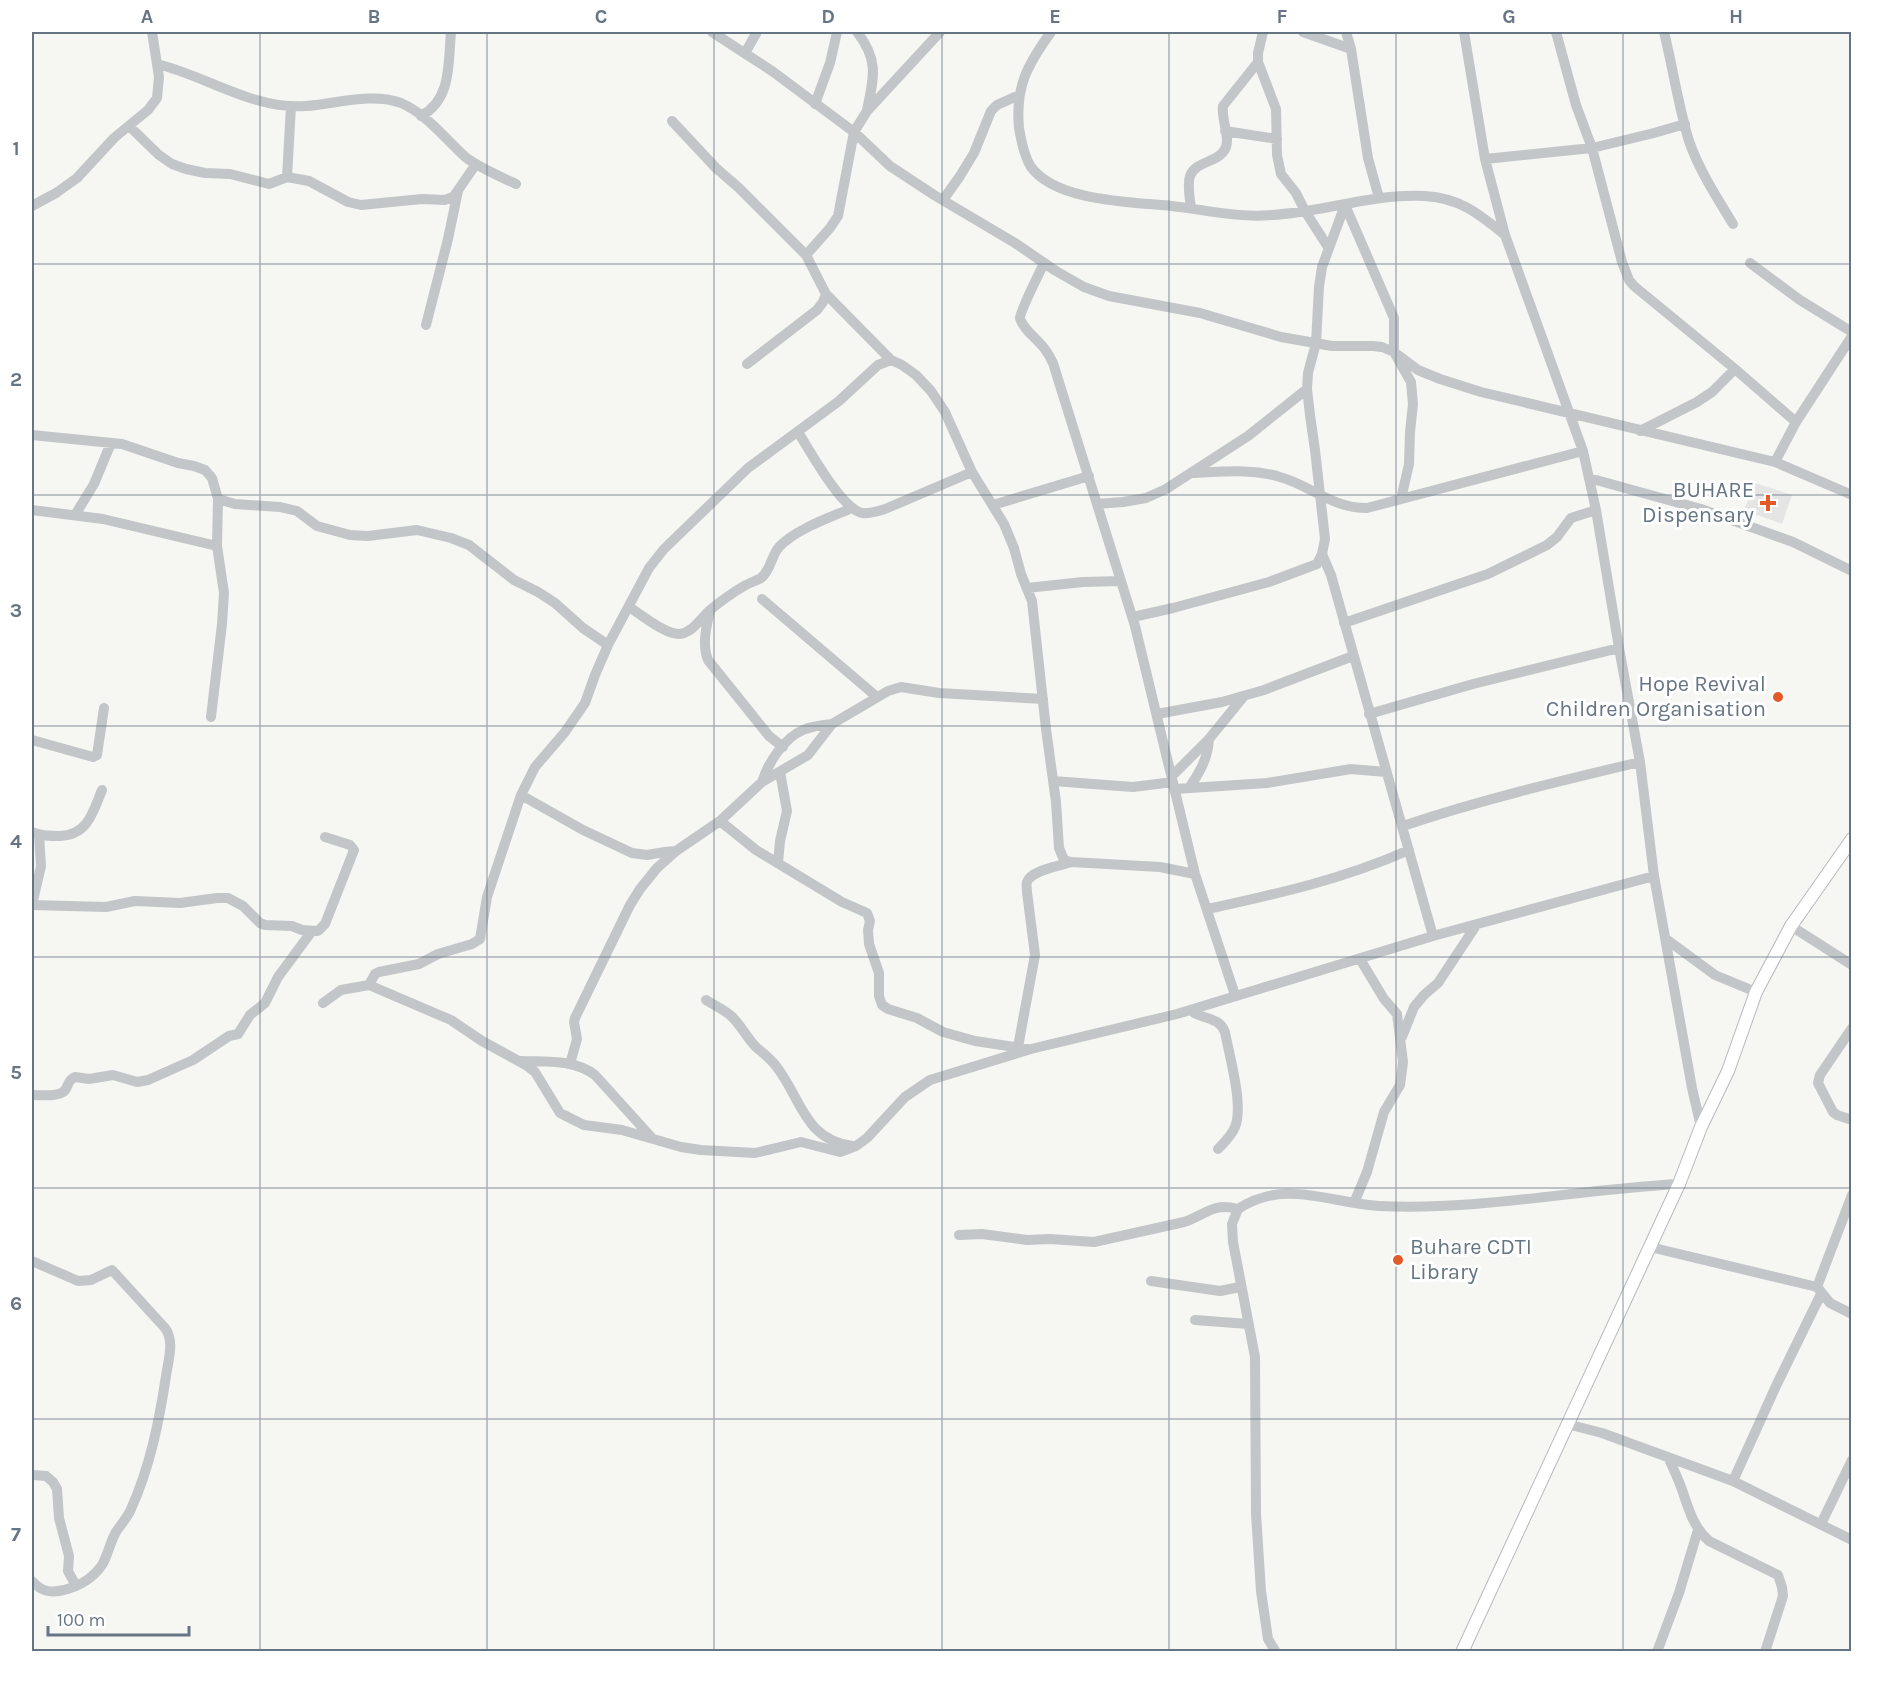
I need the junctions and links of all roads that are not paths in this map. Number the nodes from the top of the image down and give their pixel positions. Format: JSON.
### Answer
{"nodes":[{"id":1,"x":152,"y":32,"type":"edge"},
{"id":2,"x":451,"y":32,"type":"edge"},
{"id":3,"x":712,"y":32,"type":"edge"},
{"id":4,"x":757,"y":32,"type":"edge"},
{"id":5,"x":837,"y":32,"type":"edge"},
{"id":6,"x":857,"y":32,"type":"edge"},
{"id":7,"x":940,"y":32,"type":"edge"},
{"id":8,"x":1052,"y":32,"type":"edge"},
{"id":9,"x":1261,"y":32,"type":"edge"},
{"id":10,"x":1272,"y":32,"type":"edge"},
{"id":11,"x":1303,"y":32,"type":"edge"},
{"id":12,"x":1346,"y":32,"type":"edge"},
{"id":13,"x":1464,"y":32,"type":"edge"},
{"id":14,"x":1556,"y":32,"type":"edge"},
{"id":15,"x":1664,"y":32,"type":"edge"},
{"id":16,"x":1351,"y":49,"type":"junction"},
{"id":17,"x":745,"y":53,"type":"junction"},
{"id":18,"x":1258,"y":62,"type":"junction"},
{"id":19,"x":157,"y":64,"type":"junction"},
{"id":20,"x":1019,"y":95,"type":"junction"},
{"id":21,"x":815,"y":104,"type":"junction"},
{"id":22,"x":291,"y":106,"type":"junction"},
{"id":23,"x":867,"y":111,"type":"junction"},
{"id":24,"x":421,"y":116,"type":"junction"},
{"id":25,"x":672,"y":121,"type":"dead end"},
{"id":26,"x":1685,"y":124,"type":"junction"},
{"id":27,"x":129,"y":126,"type":"junction"},
{"id":28,"x":1225,"y":130,"type":"junction"},
{"id":29,"x":854,"y":132,"type":"junction"},
{"id":30,"x":1277,"y":139,"type":"junction"},
{"id":31,"x":1592,"y":148,"type":"junction"},
{"id":32,"x":1485,"y":159,"type":"junction"},
{"id":33,"x":476,"y":164,"type":"junction"},
{"id":34,"x":287,"y":177,"type":"junction"},
{"id":35,"x":516,"y":184,"type":"dead end"},
{"id":36,"x":458,"y":191,"type":"junction"},
{"id":37,"x":1379,"y":198,"type":"junction"},
{"id":38,"x":943,"y":200,"type":"junction"},
{"id":39,"x":1344,"y":205,"type":"junction"},
{"id":40,"x":32,"y":206,"type":"edge"},
{"id":41,"x":1191,"y":208,"type":"junction"},
{"id":42,"x":1305,"y":212,"type":"junction"},
{"id":43,"x":1733,"y":224,"type":"dead end"},
{"id":44,"x":1505,"y":235,"type":"junction"},
{"id":45,"x":1328,"y":247,"type":"junction"},
{"id":46,"x":806,"y":255,"type":"junction"},
{"id":47,"x":1044,"y":263,"type":"junction"},
{"id":48,"x":1750,"y":263,"type":"dead end"},
{"id":49,"x":826,"y":294,"type":"junction"},
{"id":50,"x":426,"y":325,"type":"dead end"},
{"id":51,"x":1851,"y":334,"type":"edge"},
{"id":52,"x":1316,"y":343,"type":"junction"},
{"id":53,"x":1394,"y":352,"type":"junction"},
{"id":54,"x":891,"y":360,"type":"junction"},
{"id":55,"x":747,"y":364,"type":"dead end"},
{"id":56,"x":1735,"y":369,"type":"junction"},
{"id":57,"x":1307,"y":389,"type":"junction"},
{"id":58,"x":1571,"y":415,"type":"junction"},
{"id":59,"x":1796,"y":422,"type":"junction"},
{"id":60,"x":1640,"y":431,"type":"junction"},
{"id":61,"x":798,"y":432,"type":"junction"},
{"id":62,"x":32,"y":435,"type":"edge"},
{"id":63,"x":111,"y":443,"type":"junction"},
{"id":64,"x":1583,"y":451,"type":"junction"},
{"id":65,"x":1775,"y":462,"type":"junction"},
{"id":66,"x":972,"y":472,"type":"junction"},
{"id":67,"x":1192,"y":473,"type":"junction"},
{"id":68,"x":1089,"y":476,"type":"junction"},
{"id":69,"x":1589,"y":478,"type":"junction"},
{"id":70,"x":1320,"y":495,"type":"junction"},
{"id":71,"x":1851,"y":495,"type":"edge"},
{"id":72,"x":218,"y":499,"type":"junction"},
{"id":73,"x":1401,"y":500,"type":"junction"},
{"id":74,"x":1097,"y":504,"type":"junction"},
{"id":75,"x":993,"y":505,"type":"junction"},
{"id":76,"x":852,"y":508,"type":"junction"},
{"id":77,"x":32,"y":510,"type":"edge"},
{"id":78,"x":1596,"y":510,"type":"junction"},
{"id":79,"x":75,"y":515,"type":"junction"},
{"id":80,"x":217,"y":546,"type":"junction"},
{"id":81,"x":1322,"y":554,"type":"junction"},
{"id":82,"x":1851,"y":571,"type":"edge"},
{"id":83,"x":1121,"y":581,"type":"junction"},
{"id":84,"x":1027,"y":588,"type":"junction"},
{"id":85,"x":762,"y":599,"type":"dead end"},
{"id":86,"x":629,"y":607,"type":"junction"},
{"id":87,"x":710,"y":610,"type":"junction"},
{"id":88,"x":1132,"y":617,"type":"junction"},
{"id":89,"x":1344,"y":623,"type":"junction"},
{"id":90,"x":609,"y":645,"type":"junction"},
{"id":91,"x":1619,"y":648,"type":"junction"},
{"id":92,"x":1353,"y":656,"type":"junction"},
{"id":93,"x":1244,"y":696,"type":"junction"},
{"id":94,"x":877,"y":697,"type":"junction"},
{"id":95,"x":1043,"y":699,"type":"junction"},
{"id":96,"x":104,"y":708,"type":"dead end"},
{"id":97,"x":1157,"y":714,"type":"junction"},
{"id":98,"x":1369,"y":714,"type":"junction"},
{"id":99,"x":212,"y":717,"type":"dead end"},
{"id":100,"x":832,"y":724,"type":"junction"},
{"id":101,"x":1209,"y":739,"type":"junction"},
{"id":102,"x":32,"y":740,"type":"edge"},
{"id":103,"x":783,"y":747,"type":"junction"},
{"id":104,"x":1640,"y":762,"type":"junction"},
{"id":105,"x":780,"y":772,"type":"junction"},
{"id":106,"x":1386,"y":772,"type":"junction"},
{"id":107,"x":1053,"y":780,"type":"junction"},
{"id":108,"x":762,"y":782,"type":"junction"},
{"id":109,"x":1173,"y":782,"type":"junction"},
{"id":110,"x":1189,"y":788,"type":"junction"},
{"id":111,"x":102,"y":790,"type":"dead end"},
{"id":112,"x":521,"y":795,"type":"junction"},
{"id":113,"x":720,"y":821,"type":"junction"},
{"id":114,"x":1402,"y":826,"type":"junction"},
{"id":115,"x":35,"y":834,"type":"edge"},
{"id":116,"x":325,"y":837,"type":"dead end"},
{"id":117,"x":1851,"y":839,"type":"edge"},
{"id":118,"x":1409,"y":850,"type":"junction"},
{"id":119,"x":676,"y":852,"type":"junction"},
{"id":120,"x":1071,"y":862,"type":"junction"},
{"id":121,"x":778,"y":863,"type":"junction"},
{"id":122,"x":1195,"y":874,"type":"junction"},
{"id":123,"x":1654,"y":876,"type":"junction"},
{"id":124,"x":32,"y":905,"type":"edge"},
{"id":125,"x":1208,"y":909,"type":"junction"},
{"id":126,"x":1477,"y":924,"type":"junction"},
{"id":127,"x":1791,"y":926,"type":"junction"},
{"id":128,"x":312,"y":931,"type":"junction"},
{"id":129,"x":1433,"y":936,"type":"junction"},
{"id":130,"x":1666,"y":939,"type":"junction"},
{"id":131,"x":1360,"y":959,"type":"junction"},
{"id":132,"x":1851,"y":965,"type":"edge"},
{"id":133,"x":369,"y":985,"type":"junction"},
{"id":134,"x":1756,"y":992,"type":"junction"},
{"id":135,"x":1234,"y":996,"type":"junction"},
{"id":136,"x":706,"y":1000,"type":"dead end"},
{"id":137,"x":323,"y":1004,"type":"dead end"},
{"id":138,"x":1190,"y":1010,"type":"junction"},
{"id":139,"x":1851,"y":1028,"type":"edge"},
{"id":140,"x":1401,"y":1037,"type":"junction"},
{"id":141,"x":1018,"y":1047,"type":"junction"},
{"id":142,"x":1031,"y":1049,"type":"junction"},
{"id":143,"x":518,"y":1061,"type":"junction"},
{"id":144,"x":570,"y":1064,"type":"junction"},
{"id":145,"x":32,"y":1095,"type":"edge"},
{"id":146,"x":1851,"y":1120,"type":"edge"},
{"id":147,"x":1701,"y":1128,"type":"junction"},
{"id":148,"x":652,"y":1139,"type":"junction"},
{"id":149,"x":856,"y":1146,"type":"junction"},
{"id":150,"x":1218,"y":1149,"type":"dead end"},
{"id":151,"x":1679,"y":1184,"type":"junction"},
{"id":152,"x":1851,"y":1195,"type":"edge"},
{"id":153,"x":1354,"y":1203,"type":"junction"},
{"id":154,"x":1238,"y":1209,"type":"junction"},
{"id":155,"x":959,"y":1235,"type":"dead end"},
{"id":156,"x":1650,"y":1246,"type":"junction"},
{"id":157,"x":32,"y":1261,"type":"edge"},
{"id":158,"x":1151,"y":1281,"type":"dead end"},
{"id":159,"x":1240,"y":1287,"type":"junction"},
{"id":160,"x":1819,"y":1291,"type":"junction"},
{"id":161,"x":1851,"y":1314,"type":"edge"},
{"id":162,"x":1195,"y":1320,"type":"dead end"},
{"id":163,"x":1248,"y":1324,"type":"junction"},
{"id":164,"x":1567,"y":1424,"type":"junction"},
{"id":165,"x":1668,"y":1456,"type":"junction"},
{"id":166,"x":1851,"y":1460,"type":"edge"},
{"id":167,"x":32,"y":1475,"type":"edge"},
{"id":168,"x":1733,"y":1481,"type":"junction"},
{"id":169,"x":1821,"y":1524,"type":"junction"},
{"id":170,"x":1698,"y":1530,"type":"junction"},
{"id":171,"x":1851,"y":1540,"type":"edge"},
{"id":172,"x":32,"y":1581,"type":"edge"},
{"id":173,"x":76,"y":1586,"type":"junction"},
{"id":174,"x":1276,"y":1652,"type":"edge"},
{"id":175,"x":1462,"y":1652,"type":"edge"},
{"id":176,"x":1657,"y":1652,"type":"edge"},
{"id":177,"x":1765,"y":1652,"type":"edge"}],
"edges":[{"from":1,"to":19,"type":"street"},
{"from":2,"to":24,"type":"street"},
{"from":3,"to":17,"type":"street"},
{"from":4,"to":17,"type":"street"},
{"from":5,"to":21,"type":"street"},
{"from":6,"to":23,"type":"street"},
{"from":7,"to":23,"type":"street"},
{"from":8,"to":20,"type":"street"},
{"from":9,"to":10,"type":"street"},
{"from":9,"to":18,"type":"street"},
{"from":11,"to":16,"type":"street"},
{"from":12,"to":16,"type":"street"},
{"from":13,"to":32,"type":"street"},
{"from":14,"to":31,"type":"street"},
{"from":15,"to":26,"type":"street"},
{"from":16,"to":37,"type":"street"},
{"from":17,"to":21,"type":"street"},
{"from":18,"to":28,"type":"street"},
{"from":18,"to":30,"type":"street"},
{"from":19,"to":22,"type":"street"},
{"from":19,"to":27,"type":"street"},
{"from":20,"to":38,"type":"street"},
{"from":20,"to":41,"type":"street"},
{"from":21,"to":29,"type":"street"},
{"from":22,"to":24,"type":"street"},
{"from":22,"to":34,"type":"street"},
{"from":23,"to":29,"type":"street"},
{"from":24,"to":33,"type":"street"},
{"from":25,"to":46,"type":"street"},
{"from":26,"to":31,"type":"street"},
{"from":26,"to":43,"type":"street"},
{"from":27,"to":34,"type":"street"},
{"from":27,"to":40,"type":"street"},
{"from":28,"to":30,"type":"street"},
{"from":28,"to":41,"type":"street"},
{"from":29,"to":38,"type":"street"},
{"from":29,"to":46,"type":"street"},
{"from":30,"to":42,"type":"street"},
{"from":31,"to":32,"type":"street"},
{"from":31,"to":56,"type":"street"},
{"from":32,"to":44,"type":"street"},
{"from":33,"to":35,"type":"street"},
{"from":33,"to":36,"type":"street"},
{"from":34,"to":36,"type":"street"},
{"from":36,"to":50,"type":"street"},
{"from":37,"to":39,"type":"street"},
{"from":37,"to":44,"type":"street"},
{"from":38,"to":47,"type":"street"},
{"from":39,"to":42,"type":"street"},
{"from":39,"to":45,"type":"street"},
{"from":39,"to":53,"type":"street"},
{"from":41,"to":42,"type":"street"},
{"from":42,"to":45,"type":"street"},
{"from":44,"to":58,"type":"street"},
{"from":45,"to":52,"type":"street"},
{"from":46,"to":49,"type":"street"},
{"from":47,"to":52,"type":"street"},
{"from":47,"to":68,"type":"street"},
{"from":48,"to":51,"type":"street"},
{"from":49,"to":54,"type":"street"},
{"from":49,"to":55,"type":"street"},
{"from":51,"to":59,"type":"street"},
{"from":52,"to":53,"type":"street"},
{"from":52,"to":57,"type":"street"},
{"from":53,"to":58,"type":"street"},
{"from":53,"to":73,"type":"street"},
{"from":54,"to":61,"type":"street"},
{"from":54,"to":66,"type":"street"},
{"from":56,"to":59,"type":"street"},
{"from":56,"to":60,"type":"street"},
{"from":57,"to":67,"type":"street"},
{"from":57,"to":70,"type":"street"},
{"from":58,"to":60,"type":"street"},
{"from":58,"to":64,"type":"street"},
{"from":59,"to":65,"type":"street"},
{"from":60,"to":65,"type":"street"},
{"from":61,"to":76,"type":"street"},
{"from":61,"to":86,"type":"street"},
{"from":62,"to":63,"type":"street"},
{"from":63,"to":72,"type":"street"},
{"from":63,"to":79,"type":"street"},
{"from":64,"to":69,"type":"street"},
{"from":64,"to":73,"type":"street"},
{"from":65,"to":71,"type":"street"},
{"from":66,"to":75,"type":"street"},
{"from":66,"to":76,"type":"street"},
{"from":67,"to":70,"type":"street"},
{"from":67,"to":74,"type":"street"},
{"from":68,"to":74,"type":"street"},
{"from":68,"to":75,"type":"street"},
{"from":69,"to":78,"type":"street"},
{"from":69,"to":82,"type":"street"},
{"from":70,"to":73,"type":"street"},
{"from":70,"to":81,"type":"street"},
{"from":72,"to":80,"type":"street"},
{"from":72,"to":90,"type":"street"},
{"from":74,"to":83,"type":"street"},
{"from":75,"to":84,"type":"street"},
{"from":76,"to":87,"type":"street"},
{"from":77,"to":79,"type":"street"},
{"from":78,"to":89,"type":"street"},
{"from":78,"to":91,"type":"street"},
{"from":79,"to":80,"type":"street"},
{"from":80,"to":99,"type":"street"},
{"from":81,"to":88,"type":"street"},
{"from":81,"to":89,"type":"street"},
{"from":83,"to":84,"type":"street"},
{"from":83,"to":88,"type":"street"},
{"from":84,"to":95,"type":"street"},
{"from":85,"to":94,"type":"street"},
{"from":86,"to":87,"type":"street"},
{"from":86,"to":90,"type":"street"},
{"from":87,"to":103,"type":"street"},
{"from":88,"to":97,"type":"street"},
{"from":89,"to":92,"type":"street"},
{"from":90,"to":112,"type":"street"},
{"from":91,"to":98,"type":"street"},
{"from":91,"to":104,"type":"street"},
{"from":92,"to":93,"type":"street"},
{"from":92,"to":98,"type":"street"},
{"from":93,"to":97,"type":"street"},
{"from":93,"to":101,"type":"street"},
{"from":94,"to":95,"type":"street"},
{"from":94,"to":100,"type":"street"},
{"from":95,"to":107,"type":"street"},
{"from":96,"to":102,"type":"street"},
{"from":97,"to":109,"type":"street"},
{"from":98,"to":106,"type":"street"},
{"from":100,"to":103,"type":"street"},
{"from":100,"to":105,"type":"street"},
{"from":101,"to":109,"type":"street"},
{"from":101,"to":110,"type":"street"},
{"from":103,"to":108,"type":"street"},
{"from":104,"to":114,"type":"street"},
{"from":104,"to":123,"type":"street"},
{"from":105,"to":108,"type":"street"},
{"from":105,"to":121,"type":"street"},
{"from":106,"to":110,"type":"street"},
{"from":106,"to":114,"type":"street"},
{"from":107,"to":109,"type":"street"},
{"from":107,"to":120,"type":"street"},
{"from":108,"to":113,"type":"street"},
{"from":109,"to":110,"type":"street"},
{"from":109,"to":122,"type":"street"},
{"from":111,"to":115,"type":"street"},
{"from":112,"to":119,"type":"street"},
{"from":112,"to":133,"type":"street"},
{"from":113,"to":119,"type":"street"},
{"from":113,"to":121,"type":"street"},
{"from":114,"to":118,"type":"street"},
{"from":115,"to":124,"type":"street"},
{"from":116,"to":128,"type":"street"},
{"from":117,"to":127,"type":"main road"},
{"from":118,"to":125,"type":"street"},
{"from":118,"to":129,"type":"street"},
{"from":119,"to":144,"type":"street"},
{"from":120,"to":122,"type":"street"},
{"from":120,"to":141,"type":"street"},
{"from":121,"to":141,"type":"street"},
{"from":122,"to":125,"type":"street"},
{"from":123,"to":126,"type":"street"},
{"from":123,"to":130,"type":"street"},
{"from":124,"to":128,"type":"street"},
{"from":125,"to":135,"type":"street"},
{"from":126,"to":129,"type":"street"},
{"from":126,"to":140,"type":"street"},
{"from":127,"to":132,"type":"street"},
{"from":127,"to":134,"type":"main road"},
{"from":128,"to":145,"type":"street"},
{"from":129,"to":131,"type":"street"},
{"from":130,"to":134,"type":"street"},
{"from":130,"to":147,"type":"street"},
{"from":131,"to":135,"type":"street"},
{"from":131,"to":140,"type":"street"},
{"from":133,"to":137,"type":"street"},
{"from":133,"to":143,"type":"street"},
{"from":134,"to":147,"type":"main road"},
{"from":135,"to":138,"type":"street"},
{"from":136,"to":149,"type":"street"},
{"from":138,"to":142,"type":"street"},
{"from":138,"to":150,"type":"street"},
{"from":139,"to":146,"type":"street"},
{"from":140,"to":153,"type":"street"},
{"from":141,"to":142,"type":"street"},
{"from":142,"to":149,"type":"street"},
{"from":143,"to":144,"type":"street"},
{"from":143,"to":148,"type":"street"},
{"from":144,"to":148,"type":"street"},
{"from":147,"to":151,"type":"main road"},
{"from":148,"to":149,"type":"street"},
{"from":151,"to":153,"type":"street"},
{"from":151,"to":156,"type":"main road"},
{"from":152,"to":160,"type":"street"},
{"from":153,"to":154,"type":"street"},
{"from":154,"to":155,"type":"street"},
{"from":154,"to":159,"type":"street"},
{"from":156,"to":160,"type":"street"},
{"from":156,"to":164,"type":"main road"},
{"from":157,"to":173,"type":"street"},
{"from":158,"to":159,"type":"street"},
{"from":159,"to":163,"type":"street"},
{"from":160,"to":161,"type":"street"},
{"from":160,"to":168,"type":"street"},
{"from":162,"to":163,"type":"street"},
{"from":163,"to":174,"type":"street"},
{"from":164,"to":165,"type":"street"},
{"from":164,"to":175,"type":"main road"},
{"from":165,"to":168,"type":"street"},
{"from":165,"to":170,"type":"street"},
{"from":166,"to":169,"type":"street"},
{"from":167,"to":173,"type":"street"},
{"from":168,"to":169,"type":"street"},
{"from":169,"to":171,"type":"street"},
{"from":170,"to":176,"type":"street"},
{"from":170,"to":177,"type":"street"},
{"from":172,"to":173,"type":"street"}]}
